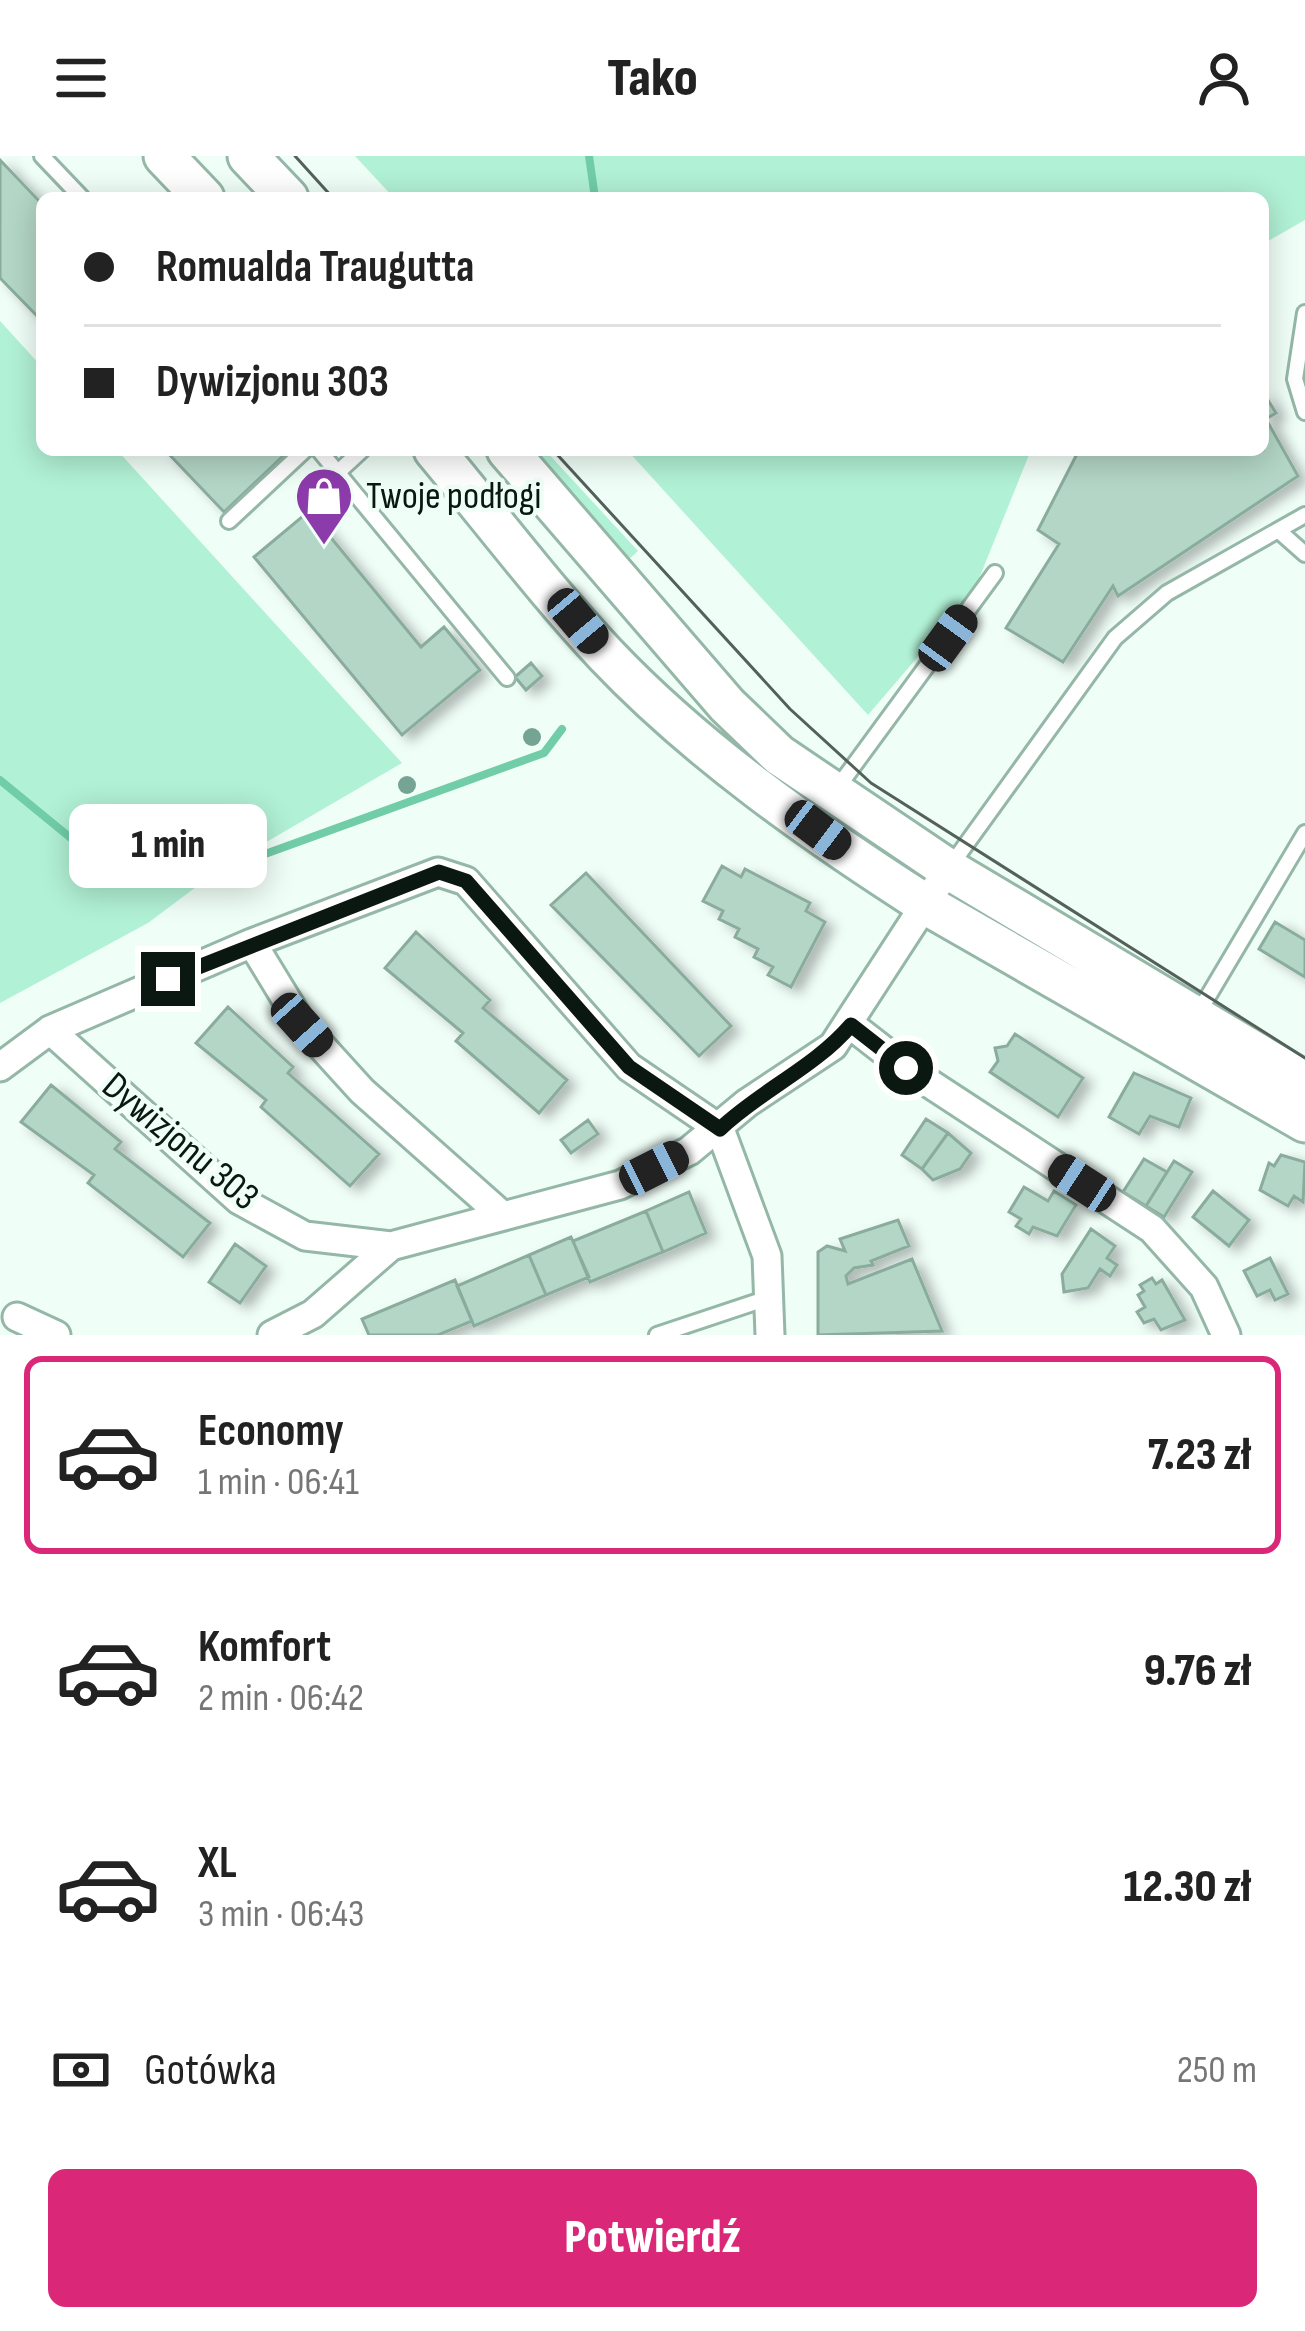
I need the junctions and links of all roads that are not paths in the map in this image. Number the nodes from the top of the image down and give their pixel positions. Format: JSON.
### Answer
{"nodes":[{"id":1,"x":42,"y":156,"type":"edge"},
{"id":2,"x":164,"y":156,"type":"edge"},
{"id":3,"x":248,"y":156,"type":"edge"},
{"id":4,"x":76,"y":192,"type":"edge"},
{"id":5,"x":199,"y":192,"type":"edge"},
{"id":6,"x":282,"y":192,"type":"edge"},
{"id":7,"x":1305,"y":313,"type":"edge"},
{"id":8,"x":1305,"y":412,"type":"edge"},
{"id":9,"x":299,"y":456,"type":"edge"},
{"id":10,"x":323,"y":456,"type":"edge"},
{"id":11,"x":356,"y":456,"type":"edge"},
{"id":12,"x":439,"y":456,"type":"edge"},
{"id":13,"x":511,"y":456,"type":"edge"},
{"id":14,"x":335,"y":475,"type":"junction"},
{"id":15,"x":1305,"y":515,"type":"edge"},
{"id":16,"x":229,"y":521,"type":"dead end"},
{"id":17,"x":1279,"y":532,"type":"junction"},
{"id":18,"x":1305,"y":554,"type":"edge"},
{"id":19,"x":995,"y":573,"type":"dead end"},
{"id":20,"x":507,"y":678,"type":"dead end"},
{"id":21,"x":832,"y":795,"type":"junction"},
{"id":22,"x":1305,"y":832,"type":"edge"},
{"id":23,"x":948,"y":869,"type":"junction"},
{"id":24,"x":926,"y":904,"type":"junction"},
{"id":25,"x":253,"y":943,"type":"junction"},
{"id":26,"x":1197,"y":1016,"type":"junction"},
{"id":27,"x":851,"y":1025,"type":"junction"},
{"id":28,"x":50,"y":1030,"type":"junction"},
{"id":29,"x":0,"y":1067,"type":"edge"},
{"id":30,"x":1305,"y":1082,"type":"edge"},
{"id":31,"x":1305,"y":1122,"type":"edge"},
{"id":32,"x":720,"y":1129,"type":"junction"},
{"id":33,"x":502,"y":1216,"type":"junction"},
{"id":34,"x":391,"y":1246,"type":"junction"},
{"id":35,"x":771,"y":1297,"type":"junction"},
{"id":36,"x":17,"y":1317,"type":"dead end"},
{"id":37,"x":56,"y":1335,"type":"edge"},
{"id":38,"x":272,"y":1335,"type":"edge"},
{"id":39,"x":657,"y":1335,"type":"edge"},
{"id":40,"x":770,"y":1335,"type":"edge"},
{"id":41,"x":1226,"y":1335,"type":"edge"}],
"edges":[{"from":1,"to":4,"type":"lane"},
{"from":2,"to":5,"type":"main road"},
{"from":3,"to":6,"type":"main road"},
{"from":7,"to":8,"type":"lane"},
{"from":9,"to":16,"type":"lane"},
{"from":10,"to":14,"type":"lane"},
{"from":11,"to":14,"type":"lane"},
{"from":12,"to":24,"type":"main road"},
{"from":13,"to":21,"type":"main road"},
{"from":14,"to":20,"type":"lane"},
{"from":15,"to":17,"type":"lane"},
{"from":17,"to":18,"type":"lane"},
{"from":17,"to":23,"type":"lane"},
{"from":19,"to":21,"type":"lane"},
{"from":21,"to":23,"type":"main road"},
{"from":22,"to":26,"type":"lane"},
{"from":23,"to":24,"type":"street"},
{"from":23,"to":26,"type":"main road"},
{"from":24,"to":27,"type":"street","name":"Dywizjonu 303"},
{"from":24,"to":31,"type":"main road"},
{"from":25,"to":28,"type":"street"},
{"from":25,"to":32,"type":"street"},
{"from":25,"to":33,"type":"street"},
{"from":26,"to":30,"type":"main road"},
{"from":27,"to":32,"type":"street","name":"Dywizjonu 303"},
{"from":27,"to":41,"type":"street"},
{"from":28,"to":29,"type":"street"},
{"from":28,"to":34,"type":"street","name":"Dywizjonu 303"},
{"from":32,"to":33,"type":"street","name":"Dywizjonu 303"},
{"from":32,"to":35,"type":"street"},
{"from":33,"to":34,"type":"street","name":"Dywizjonu 303"},
{"from":34,"to":38,"type":"street","name":"Dywizjonu 303"},
{"from":35,"to":39,"type":"lane"},
{"from":35,"to":40,"type":"street"},
{"from":36,"to":37,"type":"street"}]}
